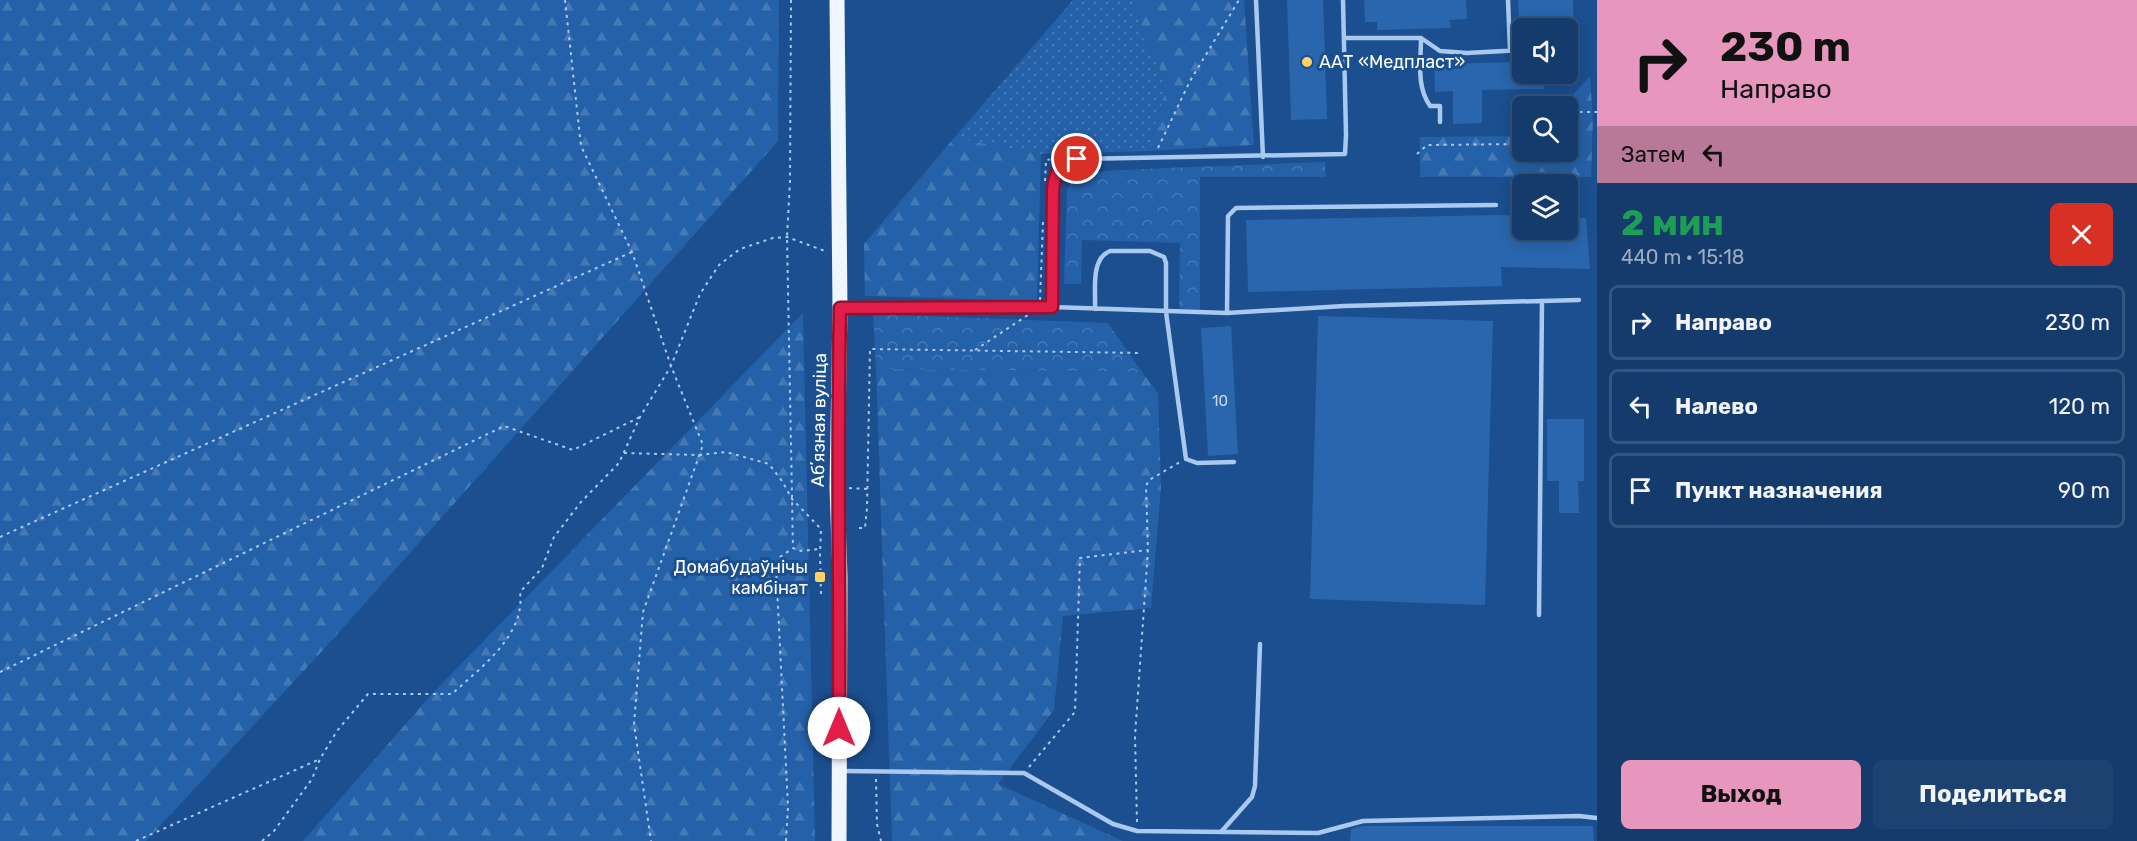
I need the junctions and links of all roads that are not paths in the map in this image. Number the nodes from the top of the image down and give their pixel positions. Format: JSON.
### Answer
{"nodes":[{"id":1,"x":837,"y":0,"type":"edge"},
{"id":2,"x":1256,"y":0,"type":"edge"},
{"id":3,"x":1343,"y":0,"type":"edge"},
{"id":4,"x":1508,"y":0,"type":"edge"},
{"id":5,"x":1344,"y":38,"type":"junction"},
{"id":6,"x":1421,"y":38,"type":"junction"},
{"id":7,"x":1510,"y":50,"type":"joint"},
{"id":8,"x":1440,"y":122,"type":"dead end"},
{"id":9,"x":1263,"y":157,"type":"junction"},
{"id":10,"x":1496,"y":205,"type":"dead end"},
{"id":11,"x":1579,"y":300,"type":"dead end"},
{"id":12,"x":1542,"y":301,"type":"junction"},
{"id":13,"x":1052,"y":307,"type":"junction"},
{"id":14,"x":840,"y":308,"type":"junction"},
{"id":15,"x":1095,"y":309,"type":"junction"},
{"id":16,"x":1166,"y":312,"type":"junction"},
{"id":17,"x":1227,"y":313,"type":"junction"},
{"id":18,"x":1234,"y":462,"type":"dead end"},
{"id":19,"x":1539,"y":615,"type":"dead end"},
{"id":20,"x":1260,"y":644,"type":"dead end"},
{"id":21,"x":838,"y":771,"type":"junction"},
{"id":22,"x":1597,"y":818,"type":"edge"},
{"id":23,"x":1221,"y":832,"type":"junction"},
{"id":24,"x":839,"y":841,"type":"edge"}],
"edges":[{"from":1,"to":14,"type":"main road","name":"Абʼязная вуліца"},
{"from":2,"to":9,"type":"lane"},
{"from":3,"to":5,"type":"lane"},
{"from":4,"to":7,"type":"lane"},
{"from":5,"to":6,"type":"lane"},
{"from":5,"to":9,"type":"lane"},
{"from":6,"to":7,"type":"lane"},
{"from":6,"to":8,"type":"lane"},
{"from":9,"to":13,"type":"lane"},
{"from":10,"to":17,"type":"lane"},
{"from":11,"to":12,"type":"lane"},
{"from":12,"to":17,"type":"lane"},
{"from":12,"to":19,"type":"lane"},
{"from":13,"to":14,"type":"lane"},
{"from":13,"to":15,"type":"lane"},
{"from":14,"to":21,"type":"main road","name":"Абʼязная вуліца"},
{"from":15,"to":16,"type":"lane"},
{"from":15,"to":16,"type":"lane"},
{"from":16,"to":17,"type":"lane"},
{"from":16,"to":18,"type":"lane"},
{"from":20,"to":23,"type":"lane"},
{"from":21,"to":23,"type":"lane"},
{"from":21,"to":24,"type":"main road","name":"Абʼязная вуліца"},
{"from":22,"to":23,"type":"lane"}]}
